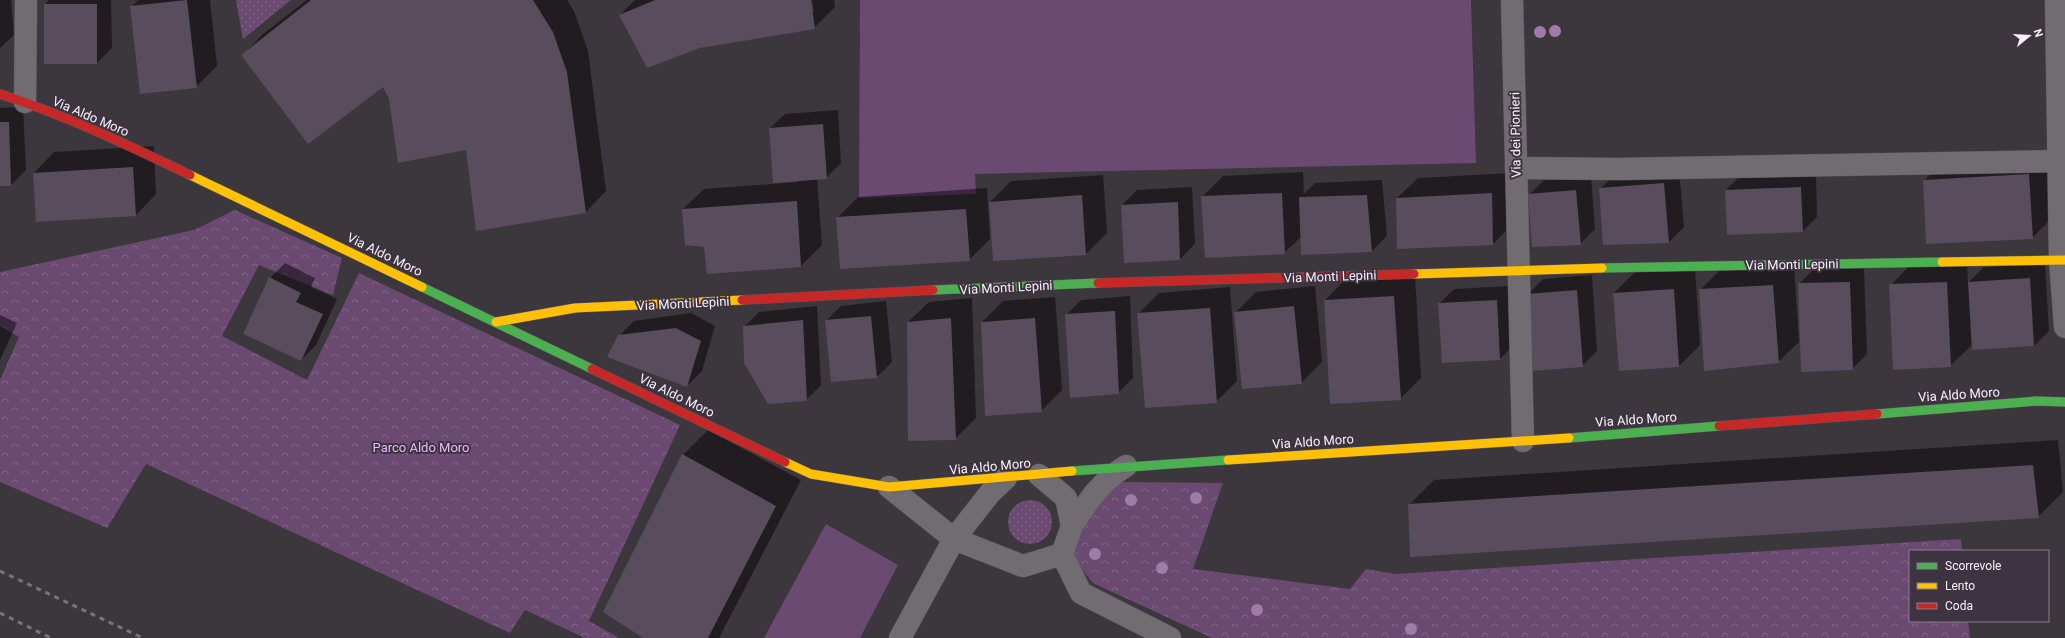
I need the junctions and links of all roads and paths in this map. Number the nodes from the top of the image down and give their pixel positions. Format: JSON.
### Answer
{"nodes":[{"id":1,"x":26,"y":0,"type":"edge"},
{"id":2,"x":1512,"y":0,"type":"edge"},
{"id":3,"x":2056,"y":0,"type":"edge"},
{"id":4,"x":0,"y":94,"type":"edge"},
{"id":5,"x":25,"y":102,"type":"junction"},
{"id":6,"x":2059,"y":161,"type":"junction"},
{"id":7,"x":1516,"y":168,"type":"junction"},
{"id":8,"x":2063,"y":260,"type":"edge"},
{"id":9,"x":1518,"y":271,"type":"junction"},
{"id":10,"x":496,"y":322,"type":"junction"},
{"id":11,"x":2065,"y":327,"type":"edge"},
{"id":12,"x":2065,"y":402,"type":"edge"},
{"id":13,"x":1523,"y":440,"type":"junction"},
{"id":14,"x":1126,"y":466,"type":"junction"},
{"id":15,"x":1039,"y":475,"type":"junction"},
{"id":16,"x":1006,"y":478,"type":"junction"},
{"id":17,"x":889,"y":487,"type":"junction"},
{"id":18,"x":1072,"y":526,"type":"junction"},
{"id":19,"x":954,"y":539,"type":"junction"},
{"id":20,"x":1062,"y":554,"type":"junction"},
{"id":21,"x":900,"y":638,"type":"edge"},
{"id":22,"x":1170,"y":638,"type":"edge"}],
"edges":[{"from":1,"to":5,"type":"street"},
{"from":2,"to":7,"type":"street","name":"Via dei Pionieri"},
{"from":3,"to":6,"type":"street"},
{"from":4,"to":5,"type":"street","name":"Via Aldo Moro"},
{"from":5,"to":10,"type":"street","name":"Via Aldo Moro"},
{"from":6,"to":7,"type":"street"},
{"from":6,"to":8,"type":"street"},
{"from":7,"to":9,"type":"street","name":"Via dei Pionieri"},
{"from":8,"to":9,"type":"street","name":"Via Monti Lepini"},
{"from":8,"to":11,"type":"street"},
{"from":9,"to":10,"type":"street","name":"Via Monti Lepini"},
{"from":9,"to":13,"type":"street"},
{"from":10,"to":17,"type":"street","name":"Via Aldo Moro"},
{"from":12,"to":13,"type":"street","name":"Via Aldo Moro"},
{"from":13,"to":14,"type":"street","name":"Via Aldo Moro"},
{"from":14,"to":15,"type":"street","name":"Via Aldo Moro"},
{"from":14,"to":18,"type":"street"},
{"from":15,"to":16,"type":"street","name":"Via Aldo Moro"},
{"from":15,"to":18,"type":"street"},
{"from":16,"to":17,"type":"street","name":"Via Aldo Moro"},
{"from":16,"to":19,"type":"street"},
{"from":17,"to":19,"type":"street"},
{"from":18,"to":20,"type":"street"},
{"from":19,"to":20,"type":"street"},
{"from":19,"to":21,"type":"street"},
{"from":20,"to":22,"type":"street"}]}
